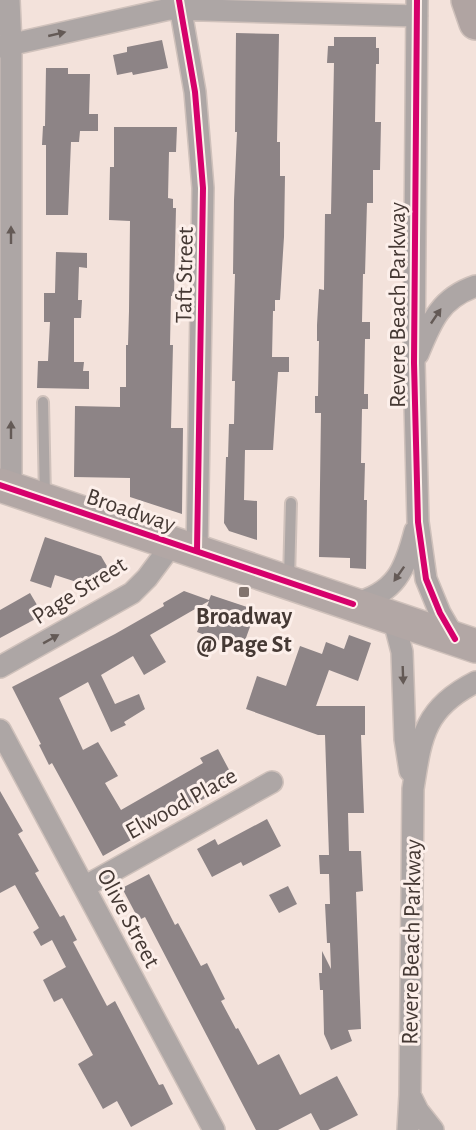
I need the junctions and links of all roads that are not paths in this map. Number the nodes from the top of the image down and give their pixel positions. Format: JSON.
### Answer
{"nodes":[{"id":1,"x":9,"y":0,"type":"edge"},
{"id":2,"x":468,"y":0,"type":"edge"},
{"id":3,"x":179,"y":4,"type":"edge"},
{"id":4,"x":417,"y":8,"type":"edge"},
{"id":5,"x":476,"y":23,"type":"edge"},
{"id":6,"x":6,"y":46,"type":"edge"},
{"id":7,"x":476,"y":286,"type":"edge"},
{"id":8,"x":414,"y":363,"type":"junction"},
{"id":9,"x":43,"y":402,"type":"dead end"},
{"id":10,"x":6,"y":487,"type":"edge"},
{"id":11,"x":45,"y":500,"type":"junction"},
{"id":12,"x":291,"y":503,"type":"dead end"},
{"id":13,"x":418,"y":522,"type":"junction"},
{"id":14,"x":185,"y":547,"type":"junction"},
{"id":15,"x":289,"y":582,"type":"junction"},
{"id":16,"x":353,"y":604,"type":"junction"},
{"id":17,"x":393,"y":617,"type":"junction"},
{"id":18,"x":466,"y":642,"type":"edge"},
{"id":19,"x":0,"y":667,"type":"edge"},
{"id":20,"x":476,"y":682,"type":"edge"},
{"id":21,"x":0,"y":730,"type":"edge"},
{"id":22,"x":272,"y":782,"type":"dead end"},
{"id":23,"x":413,"y":789,"type":"junction"},
{"id":24,"x":84,"y":887,"type":"junction"},
{"id":25,"x":410,"y":1095,"type":"junction"},
{"id":26,"x":214,"y":1130,"type":"edge"},
{"id":27,"x":408,"y":1130,"type":"edge"},
{"id":28,"x":433,"y":1130,"type":"edge"}],
"edges":[{"from":1,"to":6,"type":"street"},
{"from":2,"to":5,"type":"highway"},
{"from":3,"to":4,"type":"street"},
{"from":6,"to":3,"type":"street","one_way":true},
{"from":3,"to":14,"type":"street","name":"Taft Street"},
{"from":4,"to":8,"type":"street","name":"Revere Beach Parkway"},
{"from":10,"to":6,"type":"street","one_way":true},
{"from":8,"to":7,"type":"street","name":"Revere Beach Parkway","one_way":true},
{"from":8,"to":13,"type":"street","name":"Revere Beach Parkway"},
{"from":9,"to":11,"type":"lane"},
{"from":10,"to":11,"type":"main road","name":"Broadway"},
{"from":11,"to":14,"type":"main road","name":"Broadway"},
{"from":12,"to":15,"type":"lane"},
{"from":13,"to":16,"type":"street","name":"Revere Beach Parkway","one_way":true},
{"from":13,"to":18,"type":"street","name":"Revere Beach Parkway"},
{"from":14,"to":15,"type":"main road","name":"Broadway"},
{"from":19,"to":14,"type":"street","name":"Page Street","one_way":true},
{"from":15,"to":16,"type":"main road","name":"Broadway"},
{"from":16,"to":17,"type":"main road","name":"Broadway"},
{"from":17,"to":18,"type":"main road","name":"Broadway"},
{"from":17,"to":23,"type":"street","name":"Revere Beach Parkway","one_way":true},
{"from":20,"to":23,"type":"street","name":"Revere Beach Parkway"},
{"from":21,"to":24,"type":"street","name":"Olive Street"},
{"from":22,"to":24,"type":"street","name":"Elwood Place"},
{"from":23,"to":25,"type":"street","name":"Revere Beach Parkway"},
{"from":24,"to":26,"type":"street","name":"Olive Street"},
{"from":25,"to":27,"type":"street","name":"Revere Beach Parkway"},
{"from":25,"to":28,"type":"street"}]}
